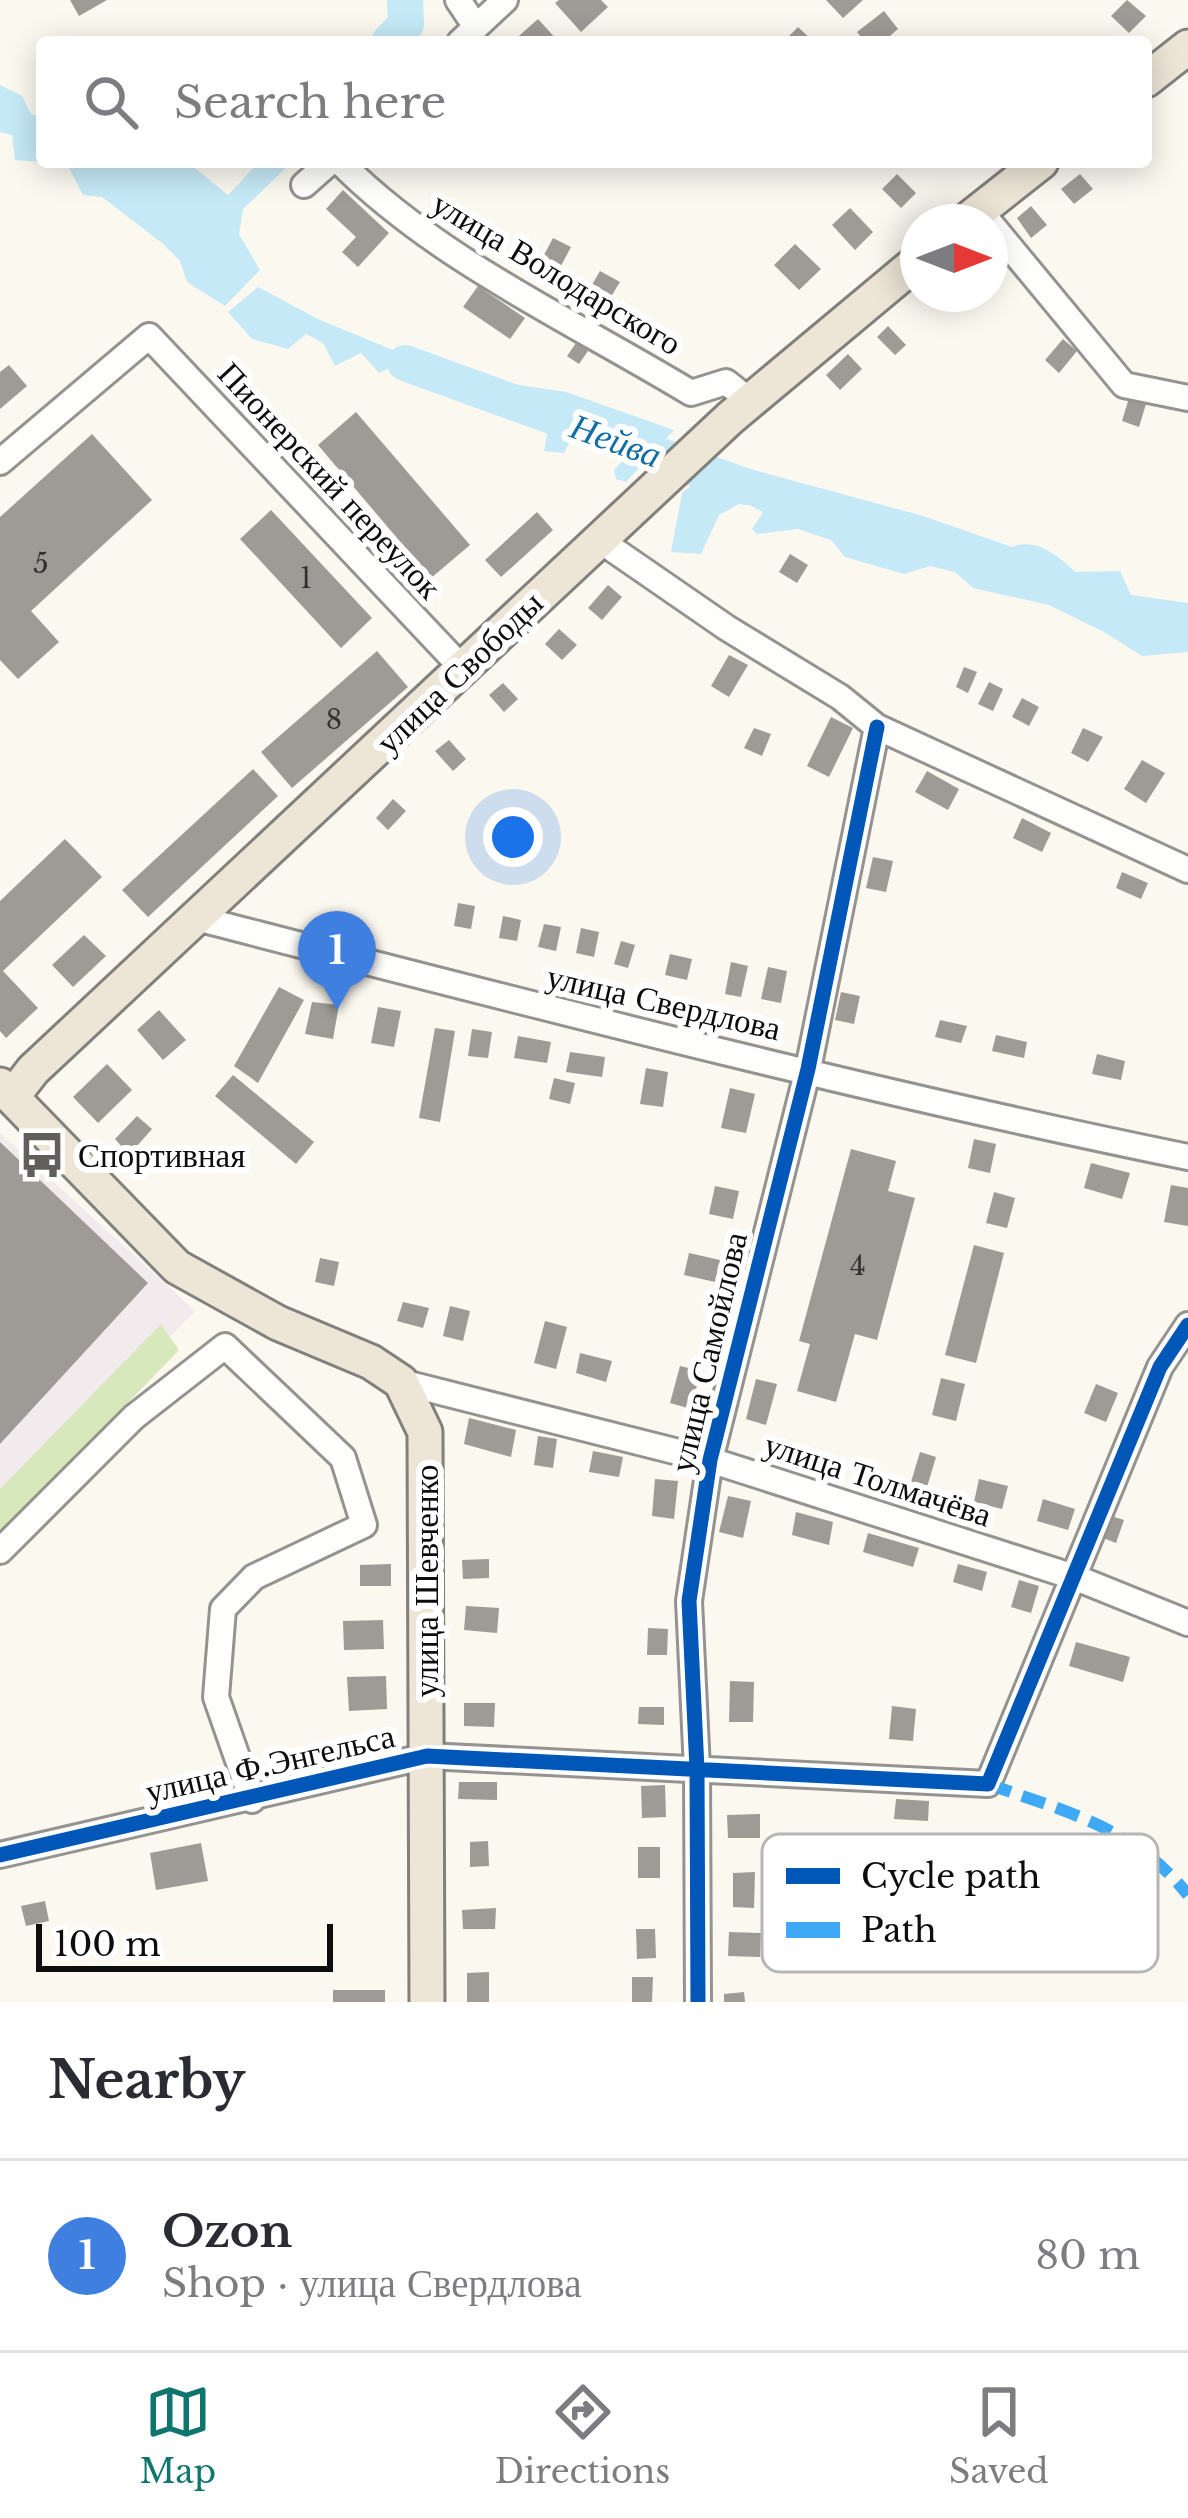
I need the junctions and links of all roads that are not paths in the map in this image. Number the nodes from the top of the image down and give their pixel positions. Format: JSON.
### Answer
{"nodes":[{"id":1,"x":458,"y":0,"type":"edge"},
{"id":2,"x":505,"y":0,"type":"edge"},
{"id":3,"x":468,"y":34,"type":"edge"},
{"id":4,"x":1188,"y":47,"type":"edge"},
{"id":5,"x":1152,"y":75,"type":"edge"},
{"id":6,"x":323,"y":168,"type":"edge"},
{"id":7,"x":346,"y":168,"type":"edge"},
{"id":8,"x":1034,"y":168,"type":"edge"},
{"id":9,"x":304,"y":185,"type":"dead end"},
{"id":10,"x":997,"y":204,"type":"edge"},
{"id":11,"x":1008,"y":250,"type":"edge"},
{"id":12,"x":900,"y":276,"type":"edge"},
{"id":13,"x":1188,"y":398,"type":"edge"},
{"id":14,"x":740,"y":410,"type":"junction"},
{"id":15,"x":0,"y":463,"type":"edge"},
{"id":16,"x":598,"y":539,"type":"junction"},
{"id":17,"x":464,"y":669,"type":"junction"},
{"id":18,"x":877,"y":727,"type":"junction"},
{"id":19,"x":1188,"y":870,"type":"edge"},
{"id":20,"x":196,"y":918,"type":"junction"},
{"id":21,"x":808,"y":1070,"type":"junction"},
{"id":22,"x":6,"y":1090,"type":"edge"},
{"id":23,"x":1188,"y":1157,"type":"edge"},
{"id":24,"x":1188,"y":1325,"type":"edge"},
{"id":25,"x":401,"y":1382,"type":"junction"},
{"id":26,"x":710,"y":1460,"type":"junction"},
{"id":27,"x":0,"y":1551,"type":"edge"},
{"id":28,"x":1074,"y":1577,"type":"junction"},
{"id":29,"x":1188,"y":1623,"type":"edge"},
{"id":30,"x":427,"y":1756,"type":"junction"},
{"id":31,"x":698,"y":1769,"type":"junction"},
{"id":32,"x":252,"y":1799,"type":"junction"},
{"id":33,"x":0,"y":1855,"type":"edge"},
{"id":34,"x":427,"y":2002,"type":"edge"},
{"id":35,"x":698,"y":2002,"type":"edge"}],
"edges":[{"from":1,"to":3,"type":"street"},
{"from":2,"to":3,"type":"street"},
{"from":4,"to":5,"type":"main road"},
{"from":6,"to":9,"type":"street"},
{"from":7,"to":14,"type":"street","name":"улица Володарского"},
{"from":8,"to":10,"type":"main road"},
{"from":11,"to":13,"type":"street"},
{"from":12,"to":14,"type":"main road","name":"улица Свободы"},
{"from":14,"to":16,"type":"main road","name":"улица Свободы"},
{"from":15,"to":17,"type":"street","name":"Пионерский переулок"},
{"from":16,"to":17,"type":"main road","name":"улица Свободы"},
{"from":16,"to":18,"type":"street"},
{"from":17,"to":20,"type":"main road","name":"улица Свободы"},
{"from":18,"to":19,"type":"street"},
{"from":18,"to":21,"type":"street","name":"улица Самойлова"},
{"from":20,"to":21,"type":"street","name":"улица Свердлова"},
{"from":20,"to":22,"type":"main road","name":"улица Свободы"},
{"from":21,"to":23,"type":"street","name":"улица Свердлова"},
{"from":21,"to":26,"type":"street","name":"улица Самойлова"},
{"from":22,"to":25,"type":"main road"},
{"from":24,"to":28,"type":"street"},
{"from":25,"to":26,"type":"street","name":"улица Толмачёва"},
{"from":25,"to":30,"type":"main road","name":"улица Шевченко"},
{"from":26,"to":28,"type":"street","name":"улица Толмачёва"},
{"from":26,"to":31,"type":"street","name":"улица Самойлова"},
{"from":27,"to":32,"type":"street"},
{"from":28,"to":29,"type":"street","name":"улица Толмачёва"},
{"from":28,"to":31,"type":"street","name":"улица Ф.Энгельса"},
{"from":30,"to":31,"type":"street","name":"улица Ф.Энгельса"},
{"from":30,"to":32,"type":"street","name":"улица Ф.Энгельса"},
{"from":30,"to":34,"type":"main road","name":"улица Шевченко"},
{"from":31,"to":35,"type":"street","name":"улица Самойлова"},
{"from":32,"to":33,"type":"street","name":"улица Ф.Энгельса"}]}
